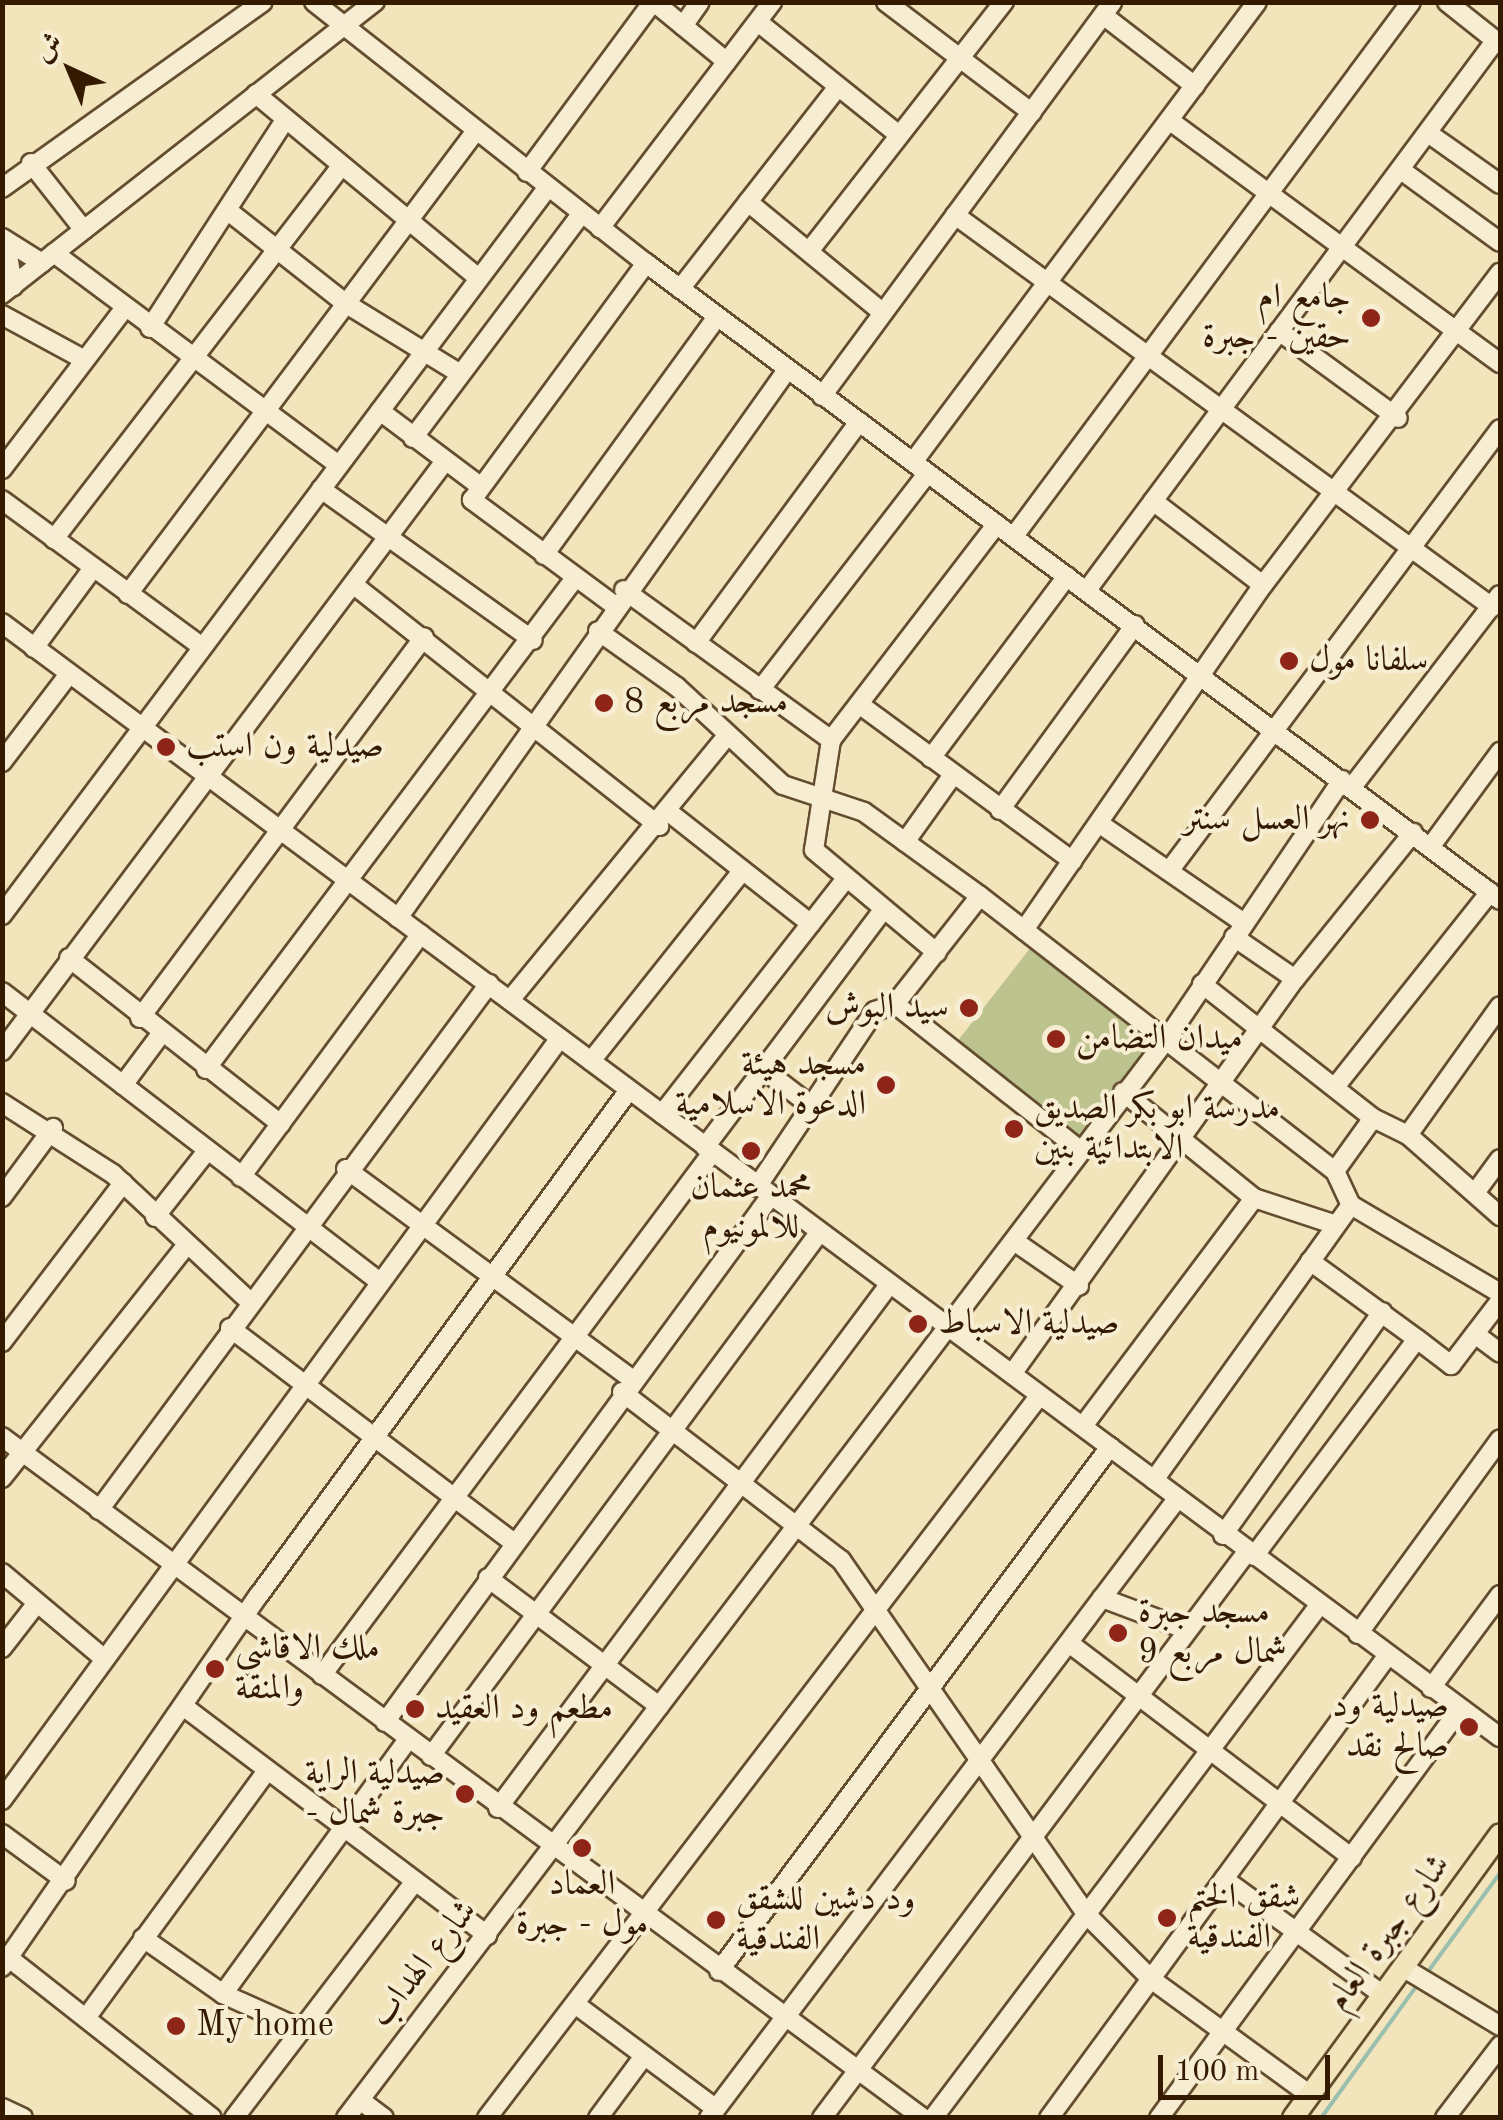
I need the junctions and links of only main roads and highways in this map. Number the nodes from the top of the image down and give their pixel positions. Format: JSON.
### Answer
{"nodes":[{"id":1,"x":1500,"y":1834,"type":"edge"},
{"id":2,"x":1293,"y":2118,"type":"edge"}],
"edges":[{"from":1,"to":2,"type":"main road","name":"شارع جبرة العام"}]}
